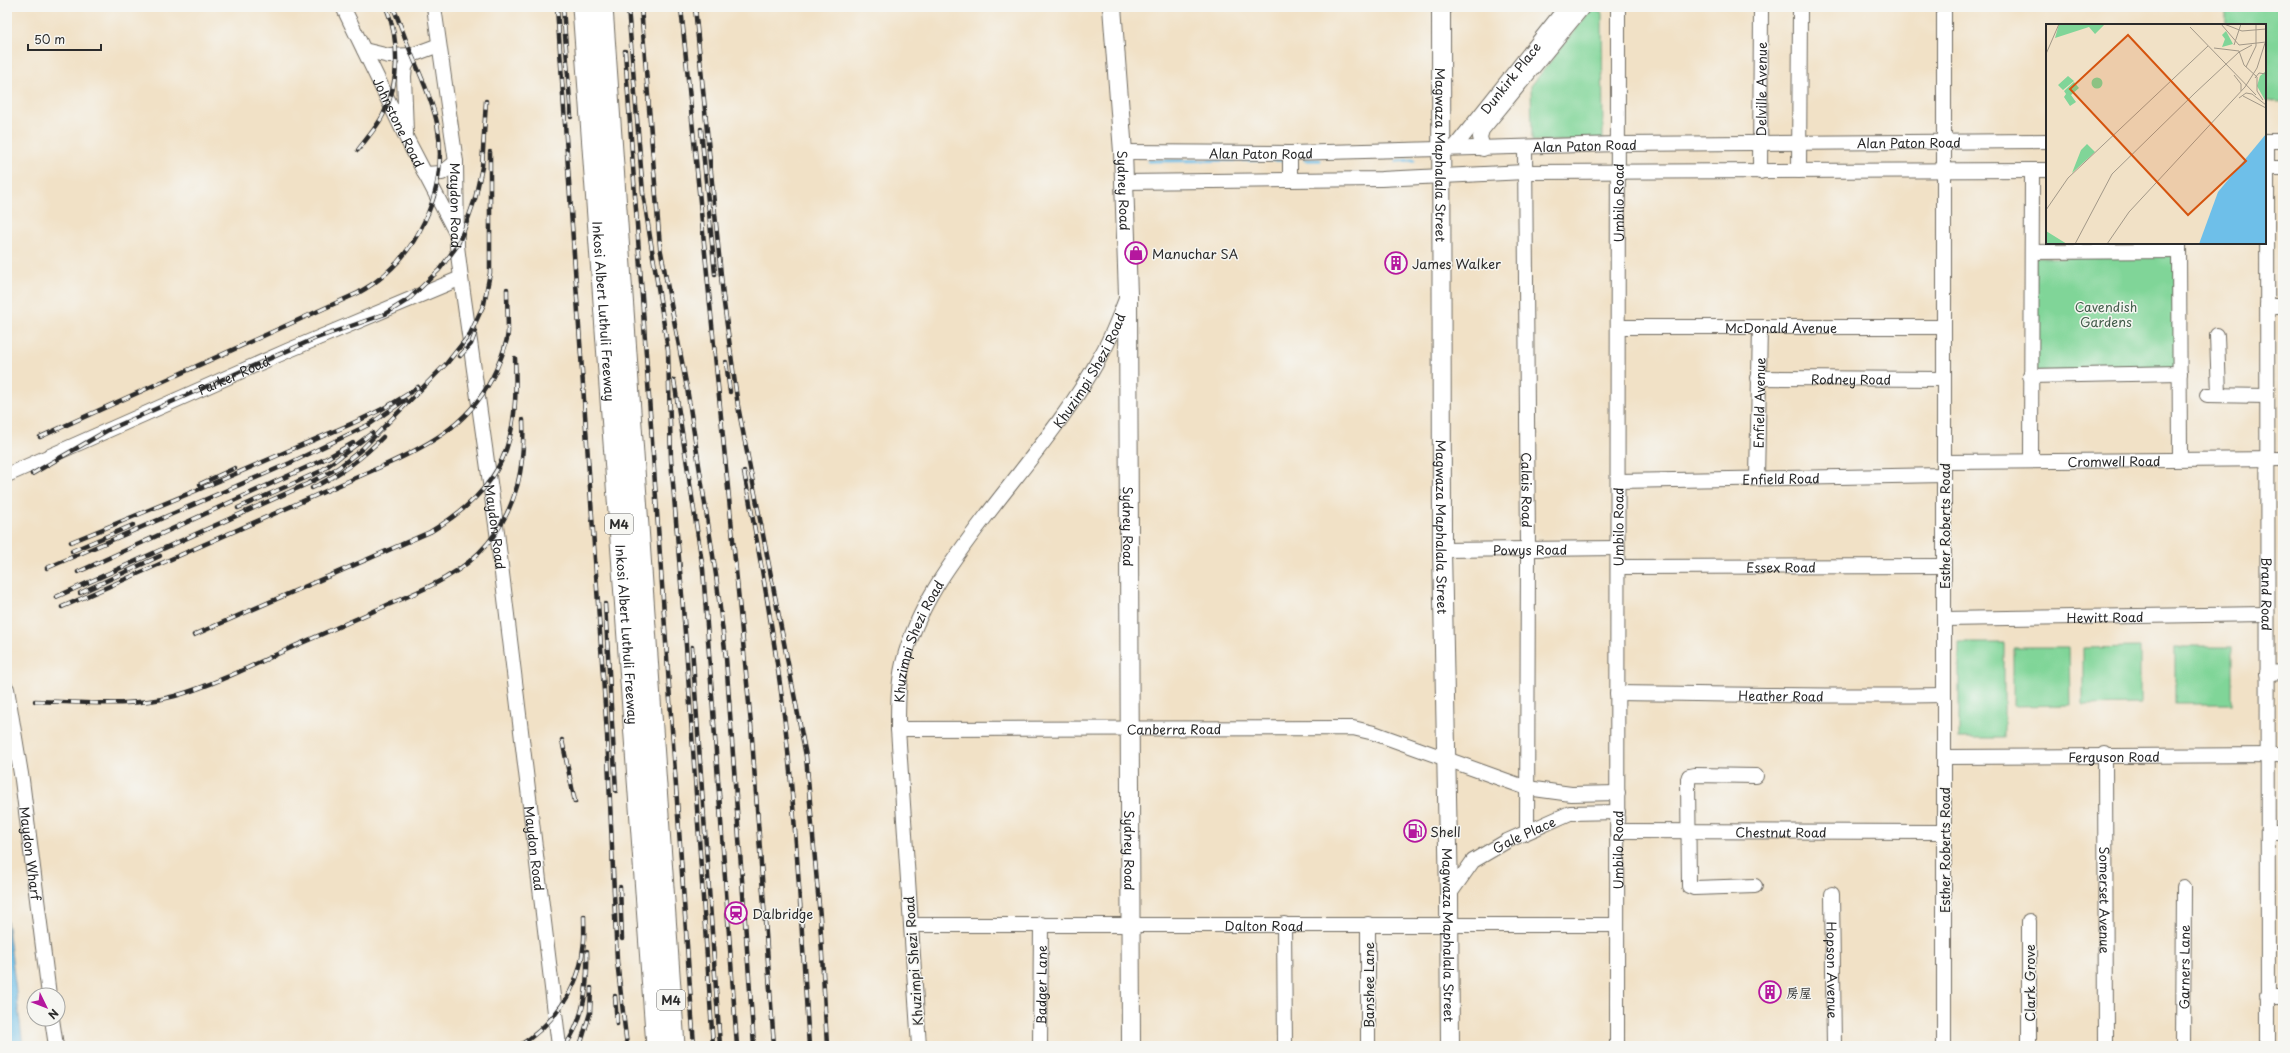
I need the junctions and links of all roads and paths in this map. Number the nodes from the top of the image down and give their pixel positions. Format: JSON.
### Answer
{"nodes":[{"id":1,"x":343,"y":7,"type":"edge"},
{"id":2,"x":434,"y":7,"type":"edge"},
{"id":3,"x":583,"y":7,"type":"edge"},
{"id":4,"x":602,"y":7,"type":"edge"},
{"id":5,"x":1112,"y":7,"type":"edge"},
{"id":6,"x":1441,"y":7,"type":"edge"},
{"id":7,"x":1566,"y":7,"type":"edge"},
{"id":8,"x":1583,"y":7,"type":"edge"},
{"id":9,"x":1618,"y":7,"type":"edge"},
{"id":10,"x":1761,"y":7,"type":"edge"},
{"id":11,"x":1800,"y":7,"type":"edge"},
{"id":12,"x":1944,"y":7,"type":"edge"},
{"id":13,"x":440,"y":46,"type":"junction"},
{"id":14,"x":364,"y":50,"type":"junction"},
{"id":15,"x":1538,"y":53,"type":"junction"},
{"id":16,"x":412,"y":55,"type":"junction"},
{"id":17,"x":1524,"y":70,"type":"junction"},
{"id":18,"x":407,"y":139,"type":"junction"},
{"id":19,"x":1946,"y":141,"type":"junction"},
{"id":20,"x":2046,"y":141,"type":"edge"},
{"id":21,"x":2266,"y":141,"type":"edge"},
{"id":22,"x":2283,"y":141,"type":"edge"},
{"id":23,"x":1799,"y":143,"type":"junction"},
{"id":24,"x":1618,"y":144,"type":"junction"},
{"id":25,"x":1760,"y":144,"type":"junction"},
{"id":26,"x":1525,"y":148,"type":"junction"},
{"id":27,"x":1447,"y":149,"type":"junction"},
{"id":28,"x":1484,"y":149,"type":"junction"},
{"id":29,"x":1123,"y":152,"type":"junction"},
{"id":30,"x":1290,"y":153,"type":"junction"},
{"id":31,"x":456,"y":162,"type":"junction"},
{"id":32,"x":2266,"y":168,"type":"edge"},
{"id":33,"x":2283,"y":168,"type":"edge"},
{"id":34,"x":2032,"y":170,"type":"junction"},
{"id":35,"x":2046,"y":170,"type":"edge"},
{"id":36,"x":1946,"y":171,"type":"junction"},
{"id":37,"x":1525,"y":172,"type":"junction"},
{"id":38,"x":1760,"y":172,"type":"junction"},
{"id":39,"x":1799,"y":172,"type":"junction"},
{"id":40,"x":1618,"y":173,"type":"junction"},
{"id":41,"x":425,"y":174,"type":"junction"},
{"id":42,"x":1440,"y":177,"type":"junction"},
{"id":43,"x":1290,"y":178,"type":"junction"},
{"id":44,"x":1124,"y":182,"type":"junction"},
{"id":45,"x":457,"y":236,"type":"junction"},
{"id":46,"x":2179,"y":247,"type":"edge"},
{"id":47,"x":2032,"y":252,"type":"junction"},
{"id":48,"x":461,"y":278,"type":"junction"},
{"id":49,"x":1128,"y":294,"type":"junction"},
{"id":50,"x":2267,"y":306,"type":"junction"},
{"id":51,"x":2283,"y":306,"type":"edge"},
{"id":52,"x":1618,"y":327,"type":"junction"},
{"id":53,"x":1760,"y":327,"type":"junction"},
{"id":54,"x":1944,"y":327,"type":"junction"},
{"id":55,"x":2217,"y":335,"type":"dead end"},
{"id":56,"x":2180,"y":373,"type":"junction"},
{"id":57,"x":2030,"y":376,"type":"junction"},
{"id":58,"x":1758,"y":378,"type":"junction"},
{"id":59,"x":1944,"y":379,"type":"junction"},
{"id":60,"x":2267,"y":396,"type":"junction"},
{"id":61,"x":2180,"y":459,"type":"junction"},
{"id":62,"x":2267,"y":459,"type":"junction"},
{"id":63,"x":2283,"y":459,"type":"edge"},
{"id":64,"x":2031,"y":461,"type":"junction"},
{"id":65,"x":1944,"y":469,"type":"junction"},
{"id":66,"x":7,"y":475,"type":"edge"},
{"id":67,"x":1757,"y":478,"type":"junction"},
{"id":68,"x":1618,"y":480,"type":"junction"},
{"id":69,"x":1618,"y":548,"type":"junction"},
{"id":70,"x":1528,"y":549,"type":"junction"},
{"id":71,"x":1442,"y":550,"type":"junction"},
{"id":72,"x":1944,"y":566,"type":"junction"},
{"id":73,"x":1618,"y":567,"type":"junction"},
{"id":74,"x":2266,"y":614,"type":"junction"},
{"id":75,"x":1944,"y":619,"type":"junction"},
{"id":76,"x":2283,"y":672,"type":"edge"},
{"id":77,"x":2267,"y":673,"type":"junction"},
{"id":78,"x":7,"y":689,"type":"edge"},
{"id":79,"x":1617,"y":693,"type":"junction"},
{"id":80,"x":1944,"y":695,"type":"junction"},
{"id":81,"x":1129,"y":727,"type":"junction"},
{"id":82,"x":898,"y":729,"type":"junction"},
{"id":83,"x":2105,"y":754,"type":"junction"},
{"id":84,"x":2266,"y":755,"type":"junction"},
{"id":85,"x":2283,"y":755,"type":"edge"},
{"id":86,"x":1944,"y":757,"type":"junction"},
{"id":87,"x":1445,"y":760,"type":"junction"},
{"id":88,"x":1756,"y":776,"type":"dead end"},
{"id":89,"x":1527,"y":788,"type":"junction"},
{"id":90,"x":1618,"y":793,"type":"junction"},
{"id":91,"x":1618,"y":812,"type":"junction"},
{"id":92,"x":1527,"y":831,"type":"junction"},
{"id":93,"x":1617,"y":831,"type":"junction"},
{"id":94,"x":1689,"y":832,"type":"junction"},
{"id":95,"x":1944,"y":832,"type":"junction"},
{"id":96,"x":2283,"y":833,"type":"edge"},
{"id":97,"x":2268,"y":834,"type":"junction"},
{"id":98,"x":1755,"y":886,"type":"dead end"},
{"id":99,"x":2184,"y":887,"type":"dead end"},
{"id":100,"x":1832,"y":894,"type":"dead end"},
{"id":101,"x":1449,"y":895,"type":"junction"},
{"id":102,"x":2029,"y":921,"type":"dead end"},
{"id":103,"x":1041,"y":924,"type":"junction"},
{"id":104,"x":1130,"y":924,"type":"junction"},
{"id":105,"x":1284,"y":924,"type":"junction"},
{"id":106,"x":1368,"y":924,"type":"junction"},
{"id":107,"x":910,"y":925,"type":"junction"},
{"id":108,"x":1617,"y":925,"type":"junction"},
{"id":109,"x":1449,"y":926,"type":"junction"},
{"id":110,"x":48,"y":987,"type":"edge"},
{"id":111,"x":2283,"y":997,"type":"edge"},
{"id":112,"x":2267,"y":998,"type":"junction"},
{"id":113,"x":53,"y":1027,"type":"edge"},
{"id":114,"x":56,"y":1046,"type":"edge"},
{"id":115,"x":559,"y":1046,"type":"edge"},
{"id":116,"x":657,"y":1046,"type":"edge"},
{"id":117,"x":674,"y":1046,"type":"edge"},
{"id":118,"x":919,"y":1046,"type":"edge"},
{"id":119,"x":1040,"y":1046,"type":"edge"},
{"id":120,"x":1131,"y":1046,"type":"edge"},
{"id":121,"x":1285,"y":1046,"type":"edge"},
{"id":122,"x":1368,"y":1046,"type":"edge"},
{"id":123,"x":1450,"y":1046,"type":"edge"},
{"id":124,"x":1617,"y":1046,"type":"edge"},
{"id":125,"x":1834,"y":1046,"type":"edge"},
{"id":126,"x":1944,"y":1046,"type":"edge"},
{"id":127,"x":2029,"y":1046,"type":"edge"},
{"id":128,"x":2106,"y":1046,"type":"edge"},
{"id":129,"x":2183,"y":1046,"type":"edge"},
{"id":130,"x":2268,"y":1046,"type":"edge"}],
"edges":[{"from":1,"to":14,"type":"street","name":"Johnstone Road"},
{"from":2,"to":13,"type":"street","name":"Maydon Road"},
{"from":3,"to":116,"type":"highway","name":"Inkosi Albert Luthuli Freeway","number":"M4"},
{"from":4,"to":117,"type":"highway","name":"Inkosi Albert Luthuli Freeway","number":"M4"},
{"from":5,"to":29,"type":"main road","name":"Sydney Road"},
{"from":6,"to":27,"type":"main road","name":"Magwaza Maphalala Street"},
{"from":7,"to":15,"type":"street","name":"Dunkirk Place"},
{"from":8,"to":15,"type":"street"},
{"from":9,"to":24,"type":"street","name":"Umbilo Road"},
{"from":10,"to":25,"type":"street","name":"Delville Avenue"},
{"from":11,"to":23,"type":"street"},
{"from":12,"to":19,"type":"street","name":"Esther Roberts Road"},
{"from":13,"to":16,"type":"street"},
{"from":13,"to":31,"type":"street","name":"Maydon Road"},
{"from":14,"to":16,"type":"street"},
{"from":14,"to":18,"type":"street","name":"Johnstone Road"},
{"from":15,"to":17,"type":"street","name":"Dunkirk Place"},
{"from":16,"to":18,"type":"street"},
{"from":17,"to":27,"type":"street","name":"Dunkirk Place"},
{"from":17,"to":28,"type":"street"},
{"from":18,"to":41,"type":"street","name":"Johnstone Road"},
{"from":19,"to":20,"type":"street","name":"Alan Paton Road"},
{"from":19,"to":23,"type":"street","name":"Alan Paton Road"},
{"from":19,"to":36,"type":"street","name":"Esther Roberts Road"},
{"from":21,"to":22,"type":"street"},
{"from":21,"to":32,"type":"street","name":"Brand Road"},
{"from":23,"to":25,"type":"street","name":"Alan Paton Road"},
{"from":23,"to":39,"type":"street"},
{"from":24,"to":25,"type":"street","name":"Alan Paton Road"},
{"from":24,"to":26,"type":"street","name":"Alan Paton Road"},
{"from":24,"to":40,"type":"street","name":"Umbilo Road"},
{"from":25,"to":38,"type":"street","name":"Delville Avenue"},
{"from":26,"to":28,"type":"street","name":"Alan Paton Road"},
{"from":26,"to":37,"type":"street","name":"Calais Road"},
{"from":27,"to":28,"type":"street","name":"Alan Paton Road"},
{"from":27,"to":30,"type":"street","name":"Alan Paton Road"},
{"from":27,"to":42,"type":"main road","name":"Magwaza Maphalala Street"},
{"from":29,"to":30,"type":"street","name":"Alan Paton Road"},
{"from":29,"to":44,"type":"main road","name":"Sydney Road"},
{"from":30,"to":43,"type":"street"},
{"from":31,"to":41,"type":"street"},
{"from":31,"to":45,"type":"street","name":"Maydon Road"},
{"from":32,"to":33,"type":"street"},
{"from":32,"to":50,"type":"street","name":"Brand Road"},
{"from":34,"to":35,"type":"street","name":"Alan Paton Road"},
{"from":34,"to":36,"type":"street","name":"Alan Paton Road"},
{"from":34,"to":47,"type":"street"},
{"from":36,"to":39,"type":"street","name":"Alan Paton Road"},
{"from":36,"to":54,"type":"street","name":"Esther Roberts Road"},
{"from":37,"to":40,"type":"street","name":"Alan Paton Road"},
{"from":37,"to":42,"type":"street","name":"Alan Paton Road"},
{"from":37,"to":70,"type":"street","name":"Calais Road"},
{"from":38,"to":39,"type":"street","name":"Alan Paton Road"},
{"from":38,"to":40,"type":"street","name":"Alan Paton Road"},
{"from":40,"to":52,"type":"street","name":"Umbilo Road"},
{"from":41,"to":45,"type":"street","name":"Johnstone Road"},
{"from":42,"to":43,"type":"street","name":"Alan Paton Road"},
{"from":42,"to":71,"type":"main road","name":"Magwaza Maphalala Street"},
{"from":43,"to":44,"type":"street","name":"Alan Paton Road"},
{"from":44,"to":49,"type":"main road","name":"Sydney Road"},
{"from":45,"to":48,"type":"street","name":"Maydon Road"},
{"from":46,"to":47,"type":"street"},
{"from":46,"to":56,"type":"street"},
{"from":47,"to":57,"type":"street"},
{"from":48,"to":66,"type":"street","name":"Parker Road"},
{"from":48,"to":115,"type":"street","name":"Maydon Road"},
{"from":49,"to":81,"type":"main road","name":"Sydney Road"},
{"from":49,"to":82,"type":"street","name":"Khuzimpi Shezi Road"},
{"from":50,"to":51,"type":"street"},
{"from":50,"to":60,"type":"street","name":"Brand Road"},
{"from":52,"to":53,"type":"street","name":"McDonald Avenue"},
{"from":52,"to":68,"type":"street","name":"Umbilo Road"},
{"from":53,"to":54,"type":"street","name":"McDonald Avenue"},
{"from":53,"to":58,"type":"street","name":"Enfield Avenue"},
{"from":54,"to":59,"type":"street","name":"Esther Roberts Road"},
{"from":55,"to":60,"type":"street"},
{"from":56,"to":57,"type":"street"},
{"from":56,"to":61,"type":"street"},
{"from":57,"to":64,"type":"street"},
{"from":58,"to":59,"type":"street","name":"Rodney Road"},
{"from":58,"to":67,"type":"street","name":"Enfield Avenue"},
{"from":59,"to":65,"type":"street","name":"Esther Roberts Road"},
{"from":60,"to":62,"type":"street","name":"Brand Road"},
{"from":61,"to":62,"type":"street","name":"Cromwell Road"},
{"from":61,"to":64,"type":"street","name":"Cromwell Road"},
{"from":62,"to":63,"type":"street","name":"Cromwell Road"},
{"from":62,"to":74,"type":"street","name":"Brand Road"},
{"from":64,"to":65,"type":"street","name":"Cromwell Road"},
{"from":65,"to":67,"type":"street","name":"Enfield Road"},
{"from":65,"to":72,"type":"street","name":"Esther Roberts Road"},
{"from":67,"to":68,"type":"street","name":"Enfield Road"},
{"from":68,"to":69,"type":"street","name":"Umbilo Road"},
{"from":69,"to":70,"type":"street","name":"Powys Road"},
{"from":69,"to":73,"type":"street","name":"Umbilo Road"},
{"from":70,"to":71,"type":"street","name":"Powys Road"},
{"from":70,"to":89,"type":"street","name":"Calais Road"},
{"from":71,"to":87,"type":"main road","name":"Magwaza Maphalala Street"},
{"from":72,"to":73,"type":"street","name":"Essex Road"},
{"from":72,"to":75,"type":"street","name":"Esther Roberts Road"},
{"from":73,"to":79,"type":"street","name":"Umbilo Road"},
{"from":74,"to":75,"type":"street","name":"Hewitt Road"},
{"from":74,"to":77,"type":"street","name":"Brand Road"},
{"from":75,"to":80,"type":"street","name":"Esther Roberts Road"},
{"from":76,"to":77,"type":"street"},
{"from":77,"to":84,"type":"street","name":"Brand Road"},
{"from":78,"to":110,"type":"street","name":"Maydon Wharf"},
{"from":79,"to":80,"type":"street","name":"Heather Road"},
{"from":79,"to":90,"type":"street","name":"Umbilo Road"},
{"from":80,"to":86,"type":"street","name":"Esther Roberts Road"},
{"from":81,"to":82,"type":"street","name":"Canberra Road"},
{"from":81,"to":87,"type":"street","name":"Canberra Road"},
{"from":81,"to":104,"type":"main road","name":"Sydney Road"},
{"from":82,"to":107,"type":"street","name":"Khuzimpi Shezi Road"},
{"from":83,"to":84,"type":"street","name":"Ferguson Road"},
{"from":83,"to":86,"type":"street","name":"Ferguson Road"},
{"from":83,"to":128,"type":"street","name":"Somerset Avenue"},
{"from":84,"to":85,"type":"street","name":"Ferguson Road"},
{"from":84,"to":97,"type":"street","name":"Brand Road"},
{"from":86,"to":95,"type":"street","name":"Esther Roberts Road"},
{"from":87,"to":89,"type":"street"},
{"from":87,"to":101,"type":"main road","name":"Magwaza Maphalala Street"},
{"from":88,"to":94,"type":"street"},
{"from":89,"to":90,"type":"street"},
{"from":89,"to":92,"type":"street","name":"Calais Road"},
{"from":90,"to":91,"type":"street","name":"Umbilo Road"},
{"from":91,"to":92,"type":"street","name":"Gale Place"},
{"from":91,"to":93,"type":"street","name":"Umbilo Road"},
{"from":92,"to":101,"type":"street","name":"Gale Place"},
{"from":93,"to":94,"type":"street","name":"Chestnut Road"},
{"from":93,"to":108,"type":"street","name":"Umbilo Road"},
{"from":94,"to":95,"type":"street","name":"Chestnut Road"},
{"from":94,"to":98,"type":"street"},
{"from":95,"to":126,"type":"street","name":"Esther Roberts Road"},
{"from":96,"to":97,"type":"street"},
{"from":97,"to":112,"type":"street","name":"Brand Road"},
{"from":99,"to":129,"type":"street","name":"Garners Lane"},
{"from":100,"to":125,"type":"street","name":"Hopson Avenue"},
{"from":101,"to":109,"type":"main road","name":"Magwaza Maphalala Street"},
{"from":102,"to":127,"type":"street","name":"Clark Grove"},
{"from":103,"to":104,"type":"street","name":"Dalton Road"},
{"from":103,"to":107,"type":"street","name":"Dalton Road"},
{"from":103,"to":119,"type":"street","name":"Badger Lane"},
{"from":104,"to":105,"type":"street","name":"Dalton Road"},
{"from":104,"to":120,"type":"main road","name":"Sydney Road"},
{"from":105,"to":106,"type":"street","name":"Dalton Road"},
{"from":105,"to":121,"type":"street"},
{"from":106,"to":109,"type":"street","name":"Dalton Road"},
{"from":106,"to":122,"type":"street","name":"Banshee Lane"},
{"from":107,"to":118,"type":"street","name":"Khuzimpi Shezi Road"},
{"from":108,"to":109,"type":"street","name":"Dalton Road"},
{"from":108,"to":124,"type":"street","name":"Umbilo Road"},
{"from":109,"to":123,"type":"main road","name":"Magwaza Maphalala Street"},
{"from":111,"to":112,"type":"street"},
{"from":112,"to":130,"type":"street","name":"Brand Road"},
{"from":113,"to":114,"type":"street"}]}
